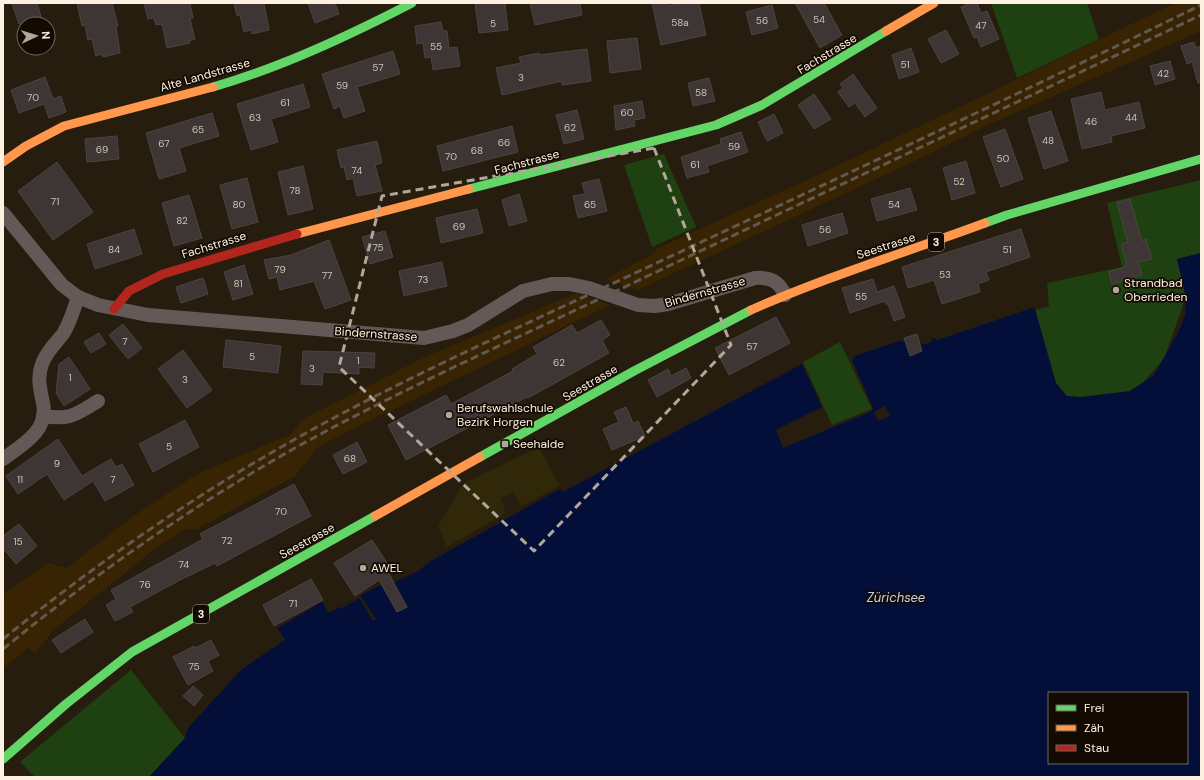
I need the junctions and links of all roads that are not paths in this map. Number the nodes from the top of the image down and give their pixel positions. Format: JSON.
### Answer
{"nodes":[{"id":1,"x":412,"y":3,"type":"edge"},
{"id":2,"x":934,"y":3,"type":"edge"},
{"id":3,"x":1201,"y":159,"type":"edge"},
{"id":4,"x":3,"y":162,"type":"edge"},
{"id":5,"x":3,"y":213,"type":"edge"},
{"id":6,"x":785,"y":295,"type":"junction"},
{"id":7,"x":78,"y":297,"type":"junction"},
{"id":8,"x":114,"y":309,"type":"junction"},
{"id":9,"x":98,"y":401,"type":"dead end"},
{"id":10,"x":43,"y":416,"type":"junction"},
{"id":11,"x":3,"y":459,"type":"edge"},
{"id":12,"x":3,"y":759,"type":"edge"}],
"edges":[{"from":1,"to":4,"type":"main road","name":"Alte Landstrasse"},
{"from":2,"to":8,"type":"main road","name":"Fachstrasse"},
{"from":3,"to":6,"type":"main road","name":"Seestrasse","number":"3"},
{"from":5,"to":7,"type":"street","name":"Bindernstrasse"},
{"from":6,"to":8,"type":"street","name":"Bindernstrasse"},
{"from":6,"to":12,"type":"main road","name":"Seestrasse","number":"3"},
{"from":7,"to":8,"type":"street","name":"Bindernstrasse"},
{"from":7,"to":10,"type":"street"},
{"from":9,"to":10,"type":"street"},
{"from":10,"to":11,"type":"street"}]}
